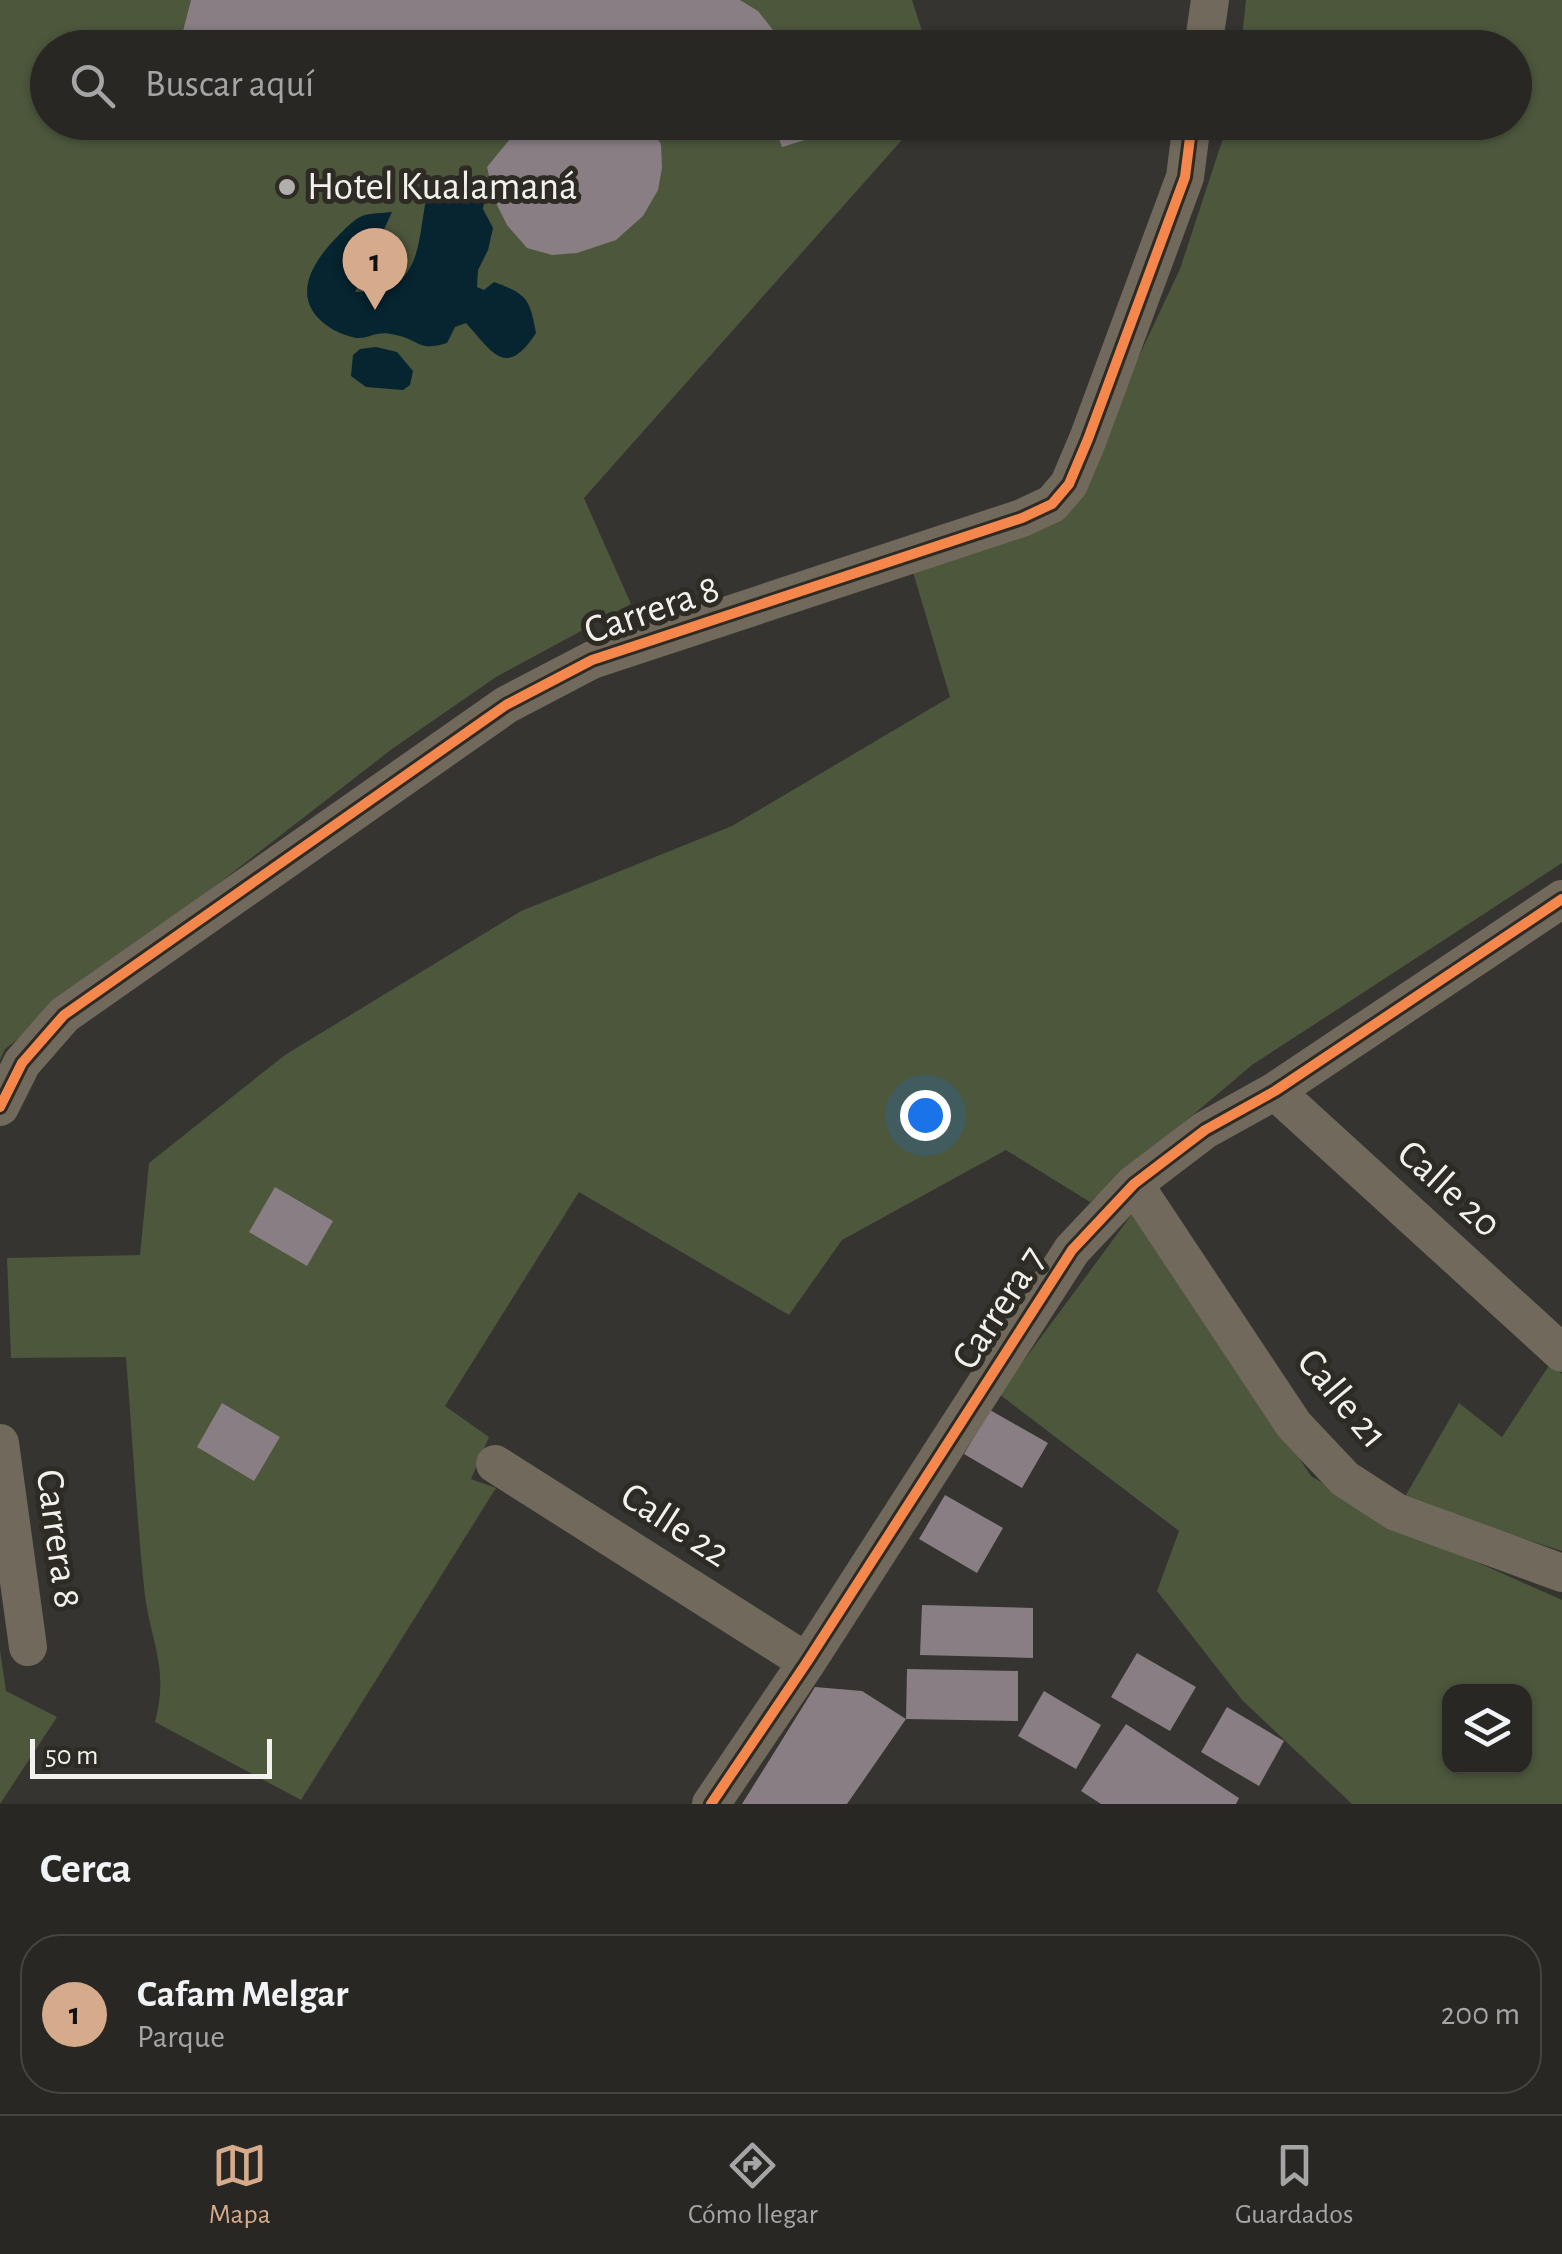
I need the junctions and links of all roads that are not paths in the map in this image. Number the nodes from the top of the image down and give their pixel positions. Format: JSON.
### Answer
{"nodes":[{"id":1,"x":1210,"y":0,"type":"edge"},
{"id":2,"x":1206,"y":30,"type":"edge"},
{"id":3,"x":1190,"y":140,"type":"edge"},
{"id":4,"x":1562,"y":900,"type":"edge"},
{"id":5,"x":1275,"y":1092,"type":"junction"},
{"id":6,"x":0,"y":1107,"type":"edge"},
{"id":7,"x":1134,"y":1184,"type":"junction"},
{"id":8,"x":1562,"y":1353,"type":"edge"},
{"id":9,"x":0,"y":1443,"type":"edge"},
{"id":10,"x":496,"y":1464,"type":"dead end"},
{"id":11,"x":1562,"y":1572,"type":"edge"},
{"id":12,"x":28,"y":1647,"type":"dead end"},
{"id":13,"x":806,"y":1662,"type":"junction"},
{"id":14,"x":712,"y":1804,"type":"edge"}],
"edges":[{"from":1,"to":2,"type":"street"},
{"from":3,"to":6,"type":"street","name":"Carrera 8"},
{"from":4,"to":5,"type":"street","name":"Carrera 7"},
{"from":5,"to":7,"type":"street","name":"Carrera 7"},
{"from":5,"to":8,"type":"street","name":"Calle 20"},
{"from":7,"to":11,"type":"street","name":"Calle 21"},
{"from":7,"to":13,"type":"street","name":"Carrera 7"},
{"from":9,"to":12,"type":"street","name":"Carrera 8"},
{"from":10,"to":13,"type":"street","name":"Calle 22"},
{"from":13,"to":14,"type":"street","name":"Carrera 7"}]}
